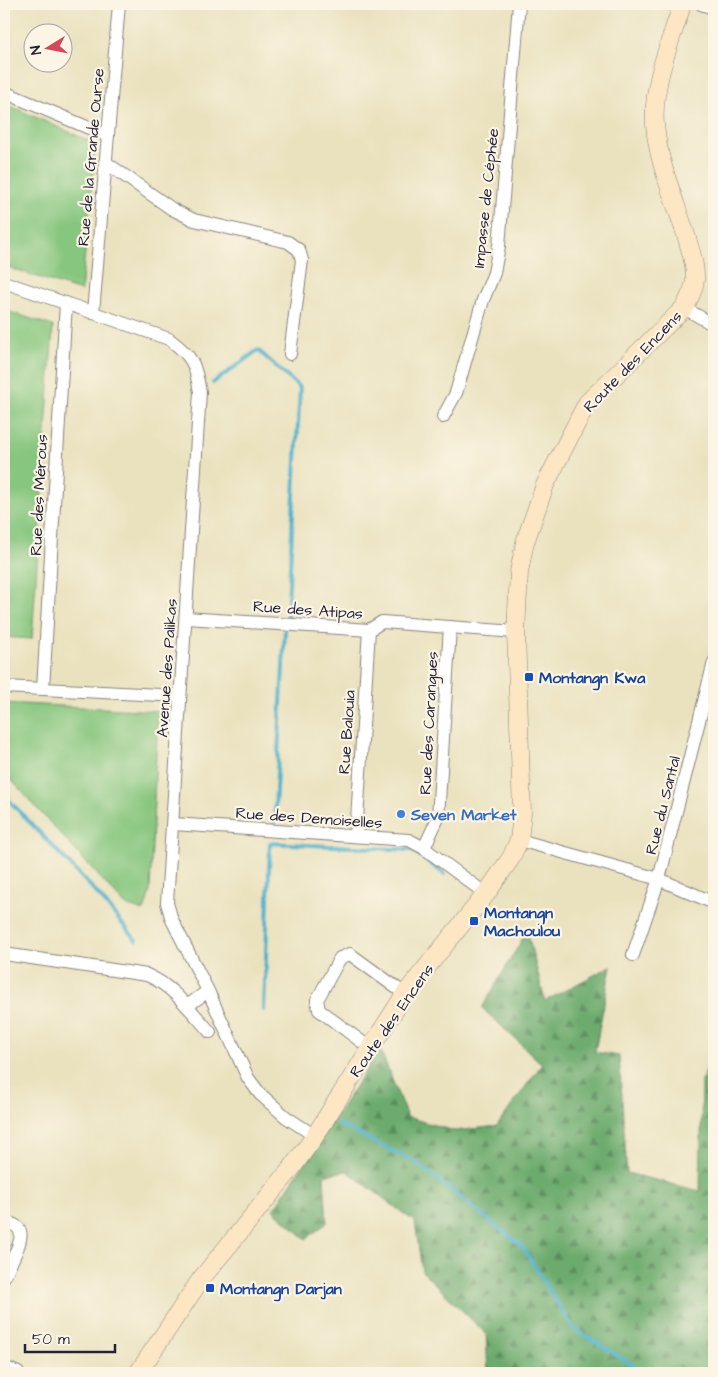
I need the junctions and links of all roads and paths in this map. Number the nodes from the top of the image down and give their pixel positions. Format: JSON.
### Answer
{"nodes":[{"id":1,"x":119,"y":4,"type":"edge"},
{"id":2,"x":519,"y":4,"type":"edge"},
{"id":3,"x":680,"y":4,"type":"edge"},
{"id":4,"x":701,"y":4,"type":"edge"},
{"id":5,"x":714,"y":8,"type":"edge"},
{"id":6,"x":4,"y":92,"type":"edge"},
{"id":7,"x":108,"y":136,"type":"junction"},
{"id":8,"x":105,"y":162,"type":"junction"},
{"id":9,"x":4,"y":282,"type":"edge"},
{"id":10,"x":66,"y":303,"type":"junction"},
{"id":11,"x":684,"y":308,"type":"junction"},
{"id":12,"x":93,"y":312,"type":"junction"},
{"id":13,"x":714,"y":325,"type":"edge"},
{"id":14,"x":290,"y":354,"type":"dead end"},
{"id":15,"x":443,"y":417,"type":"dead end"},
{"id":16,"x":186,"y":618,"type":"junction"},
{"id":17,"x":450,"y":627,"type":"junction"},
{"id":18,"x":369,"y":630,"type":"junction"},
{"id":19,"x":516,"y":632,"type":"junction"},
{"id":20,"x":714,"y":662,"type":"edge"},
{"id":21,"x":4,"y":687,"type":"edge"},
{"id":22,"x":43,"y":689,"type":"junction"},
{"id":23,"x":180,"y":696,"type":"junction"},
{"id":24,"x":172,"y":824,"type":"junction"},
{"id":25,"x":356,"y":836,"type":"junction"},
{"id":26,"x":519,"y":840,"type":"junction"},
{"id":27,"x":424,"y":848,"type":"junction"},
{"id":28,"x":660,"y":879,"type":"junction"},
{"id":29,"x":486,"y":894,"type":"junction"},
{"id":30,"x":714,"y":903,"type":"edge"},
{"id":31,"x":4,"y":954,"type":"edge"},
{"id":32,"x":633,"y":955,"type":"dead end"},
{"id":33,"x":208,"y":991,"type":"junction"},
{"id":34,"x":405,"y":994,"type":"junction"},
{"id":35,"x":187,"y":1006,"type":"junction"},
{"id":36,"x":210,"y":1032,"type":"dead end"},
{"id":37,"x":370,"y":1048,"type":"junction"},
{"id":38,"x":315,"y":1136,"type":"junction"},
{"id":39,"x":4,"y":1220,"type":"edge"},
{"id":40,"x":4,"y":1277,"type":"edge"},
{"id":41,"x":4,"y":1366,"type":"edge"},
{"id":42,"x":18,"y":1373,"type":"edge"},
{"id":43,"x":138,"y":1373,"type":"edge"}],
"edges":[{"from":1,"to":7,"type":"street","name":"Rue de la Grande Ourse"},
{"from":2,"to":15,"type":"street","name":"Impasse de Céphée"},
{"from":3,"to":11,"type":"street","name":"Route des Encens"},
{"from":4,"to":5,"type":"street"},
{"from":6,"to":7,"type":"street"},
{"from":7,"to":8,"type":"street","name":"Rue de la Grande Ourse"},
{"from":8,"to":12,"type":"street","name":"Rue de la Grande Ourse"},
{"from":8,"to":14,"type":"street"},
{"from":9,"to":10,"type":"street","name":"Avenue des Palikas"},
{"from":10,"to":12,"type":"street","name":"Avenue des Palikas"},
{"from":10,"to":22,"type":"street","name":"Rue des Mérous"},
{"from":11,"to":13,"type":"street"},
{"from":11,"to":19,"type":"street","name":"Route des Encens"},
{"from":12,"to":16,"type":"street","name":"Avenue des Palikas"},
{"from":16,"to":18,"type":"street","name":"Rue des Atipas"},
{"from":16,"to":23,"type":"street","name":"Avenue des Palikas"},
{"from":17,"to":18,"type":"street","name":"Rue des Atipas"},
{"from":17,"to":19,"type":"street","name":"Rue des Atipas"},
{"from":17,"to":27,"type":"street","name":"Rue des Carangues"},
{"from":18,"to":25,"type":"street","name":"Rue Balouia"},
{"from":19,"to":26,"type":"street","name":"Route des Encens"},
{"from":20,"to":28,"type":"street","name":"Rue du Santal"},
{"from":21,"to":22,"type":"street"},
{"from":22,"to":23,"type":"street"},
{"from":23,"to":24,"type":"street","name":"Avenue des Palikas"},
{"from":24,"to":25,"type":"street","name":"Rue des Demoiselles"},
{"from":24,"to":33,"type":"street","name":"Avenue des Palikas"},
{"from":25,"to":27,"type":"street","name":"Rue des Demoiselles"},
{"from":26,"to":28,"type":"street"},
{"from":26,"to":29,"type":"street","name":"Route des Encens"},
{"from":27,"to":29,"type":"street","name":"Rue des Demoiselles"},
{"from":28,"to":30,"type":"street"},
{"from":28,"to":32,"type":"street","name":"Rue du Santal"},
{"from":29,"to":34,"type":"street","name":"Route des Encens"},
{"from":31,"to":35,"type":"street"},
{"from":33,"to":35,"type":"street"},
{"from":33,"to":38,"type":"street","name":"Avenue des Palikas"},
{"from":34,"to":37,"type":"street","name":"Route des Encens"},
{"from":34,"to":37,"type":"street"},
{"from":35,"to":36,"type":"street"},
{"from":37,"to":38,"type":"street","name":"Route des Encens"},
{"from":38,"to":43,"type":"street","name":"Route des Encens"},
{"from":39,"to":40,"type":"street"},
{"from":41,"to":42,"type":"street"}]}
